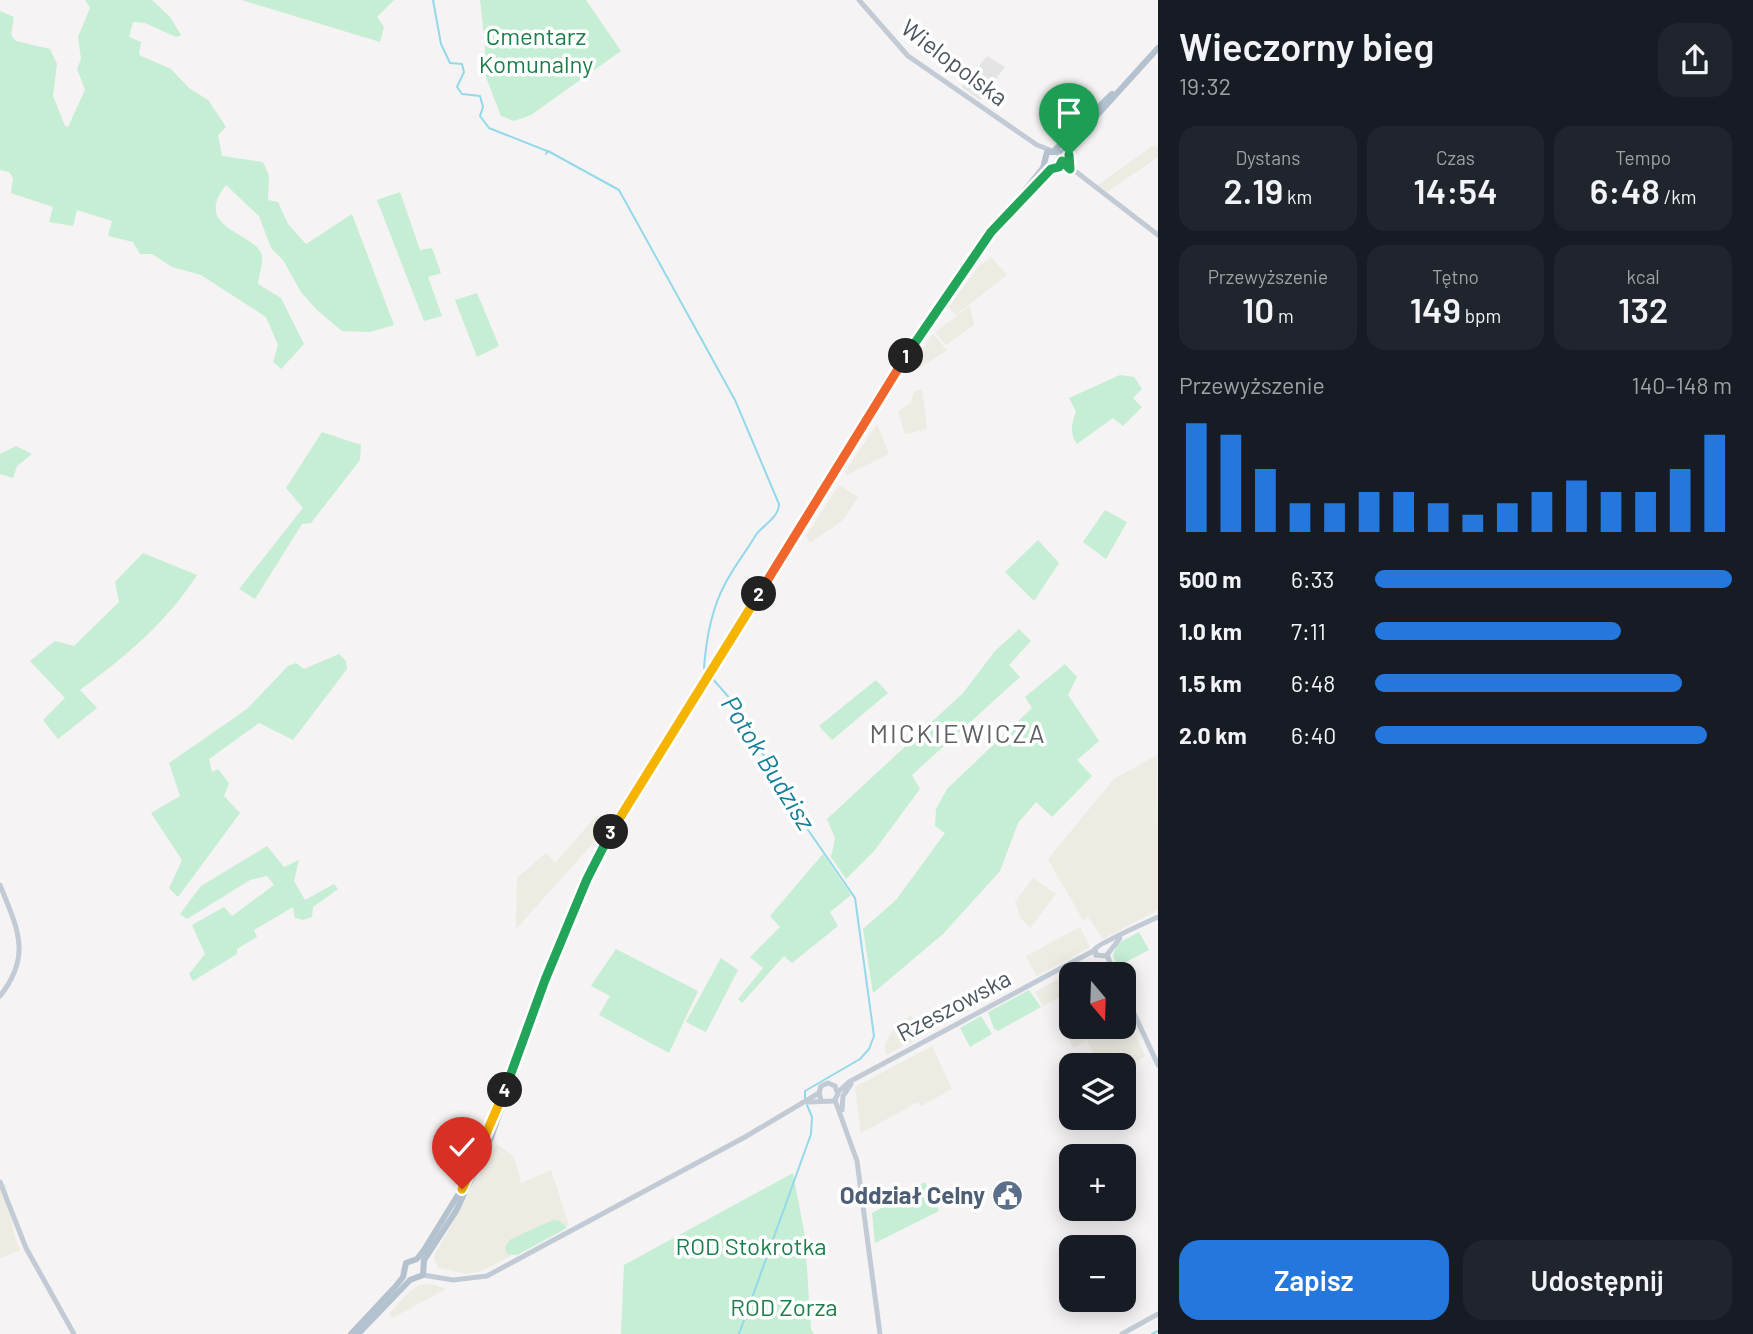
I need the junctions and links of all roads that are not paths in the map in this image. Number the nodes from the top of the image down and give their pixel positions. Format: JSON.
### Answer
{"nodes":[{"id":1,"x":859,"y":0,"type":"edge"},
{"id":2,"x":1158,"y":48,"type":"edge"},
{"id":3,"x":1119,"y":89,"type":"junction"},
{"id":4,"x":1037,"y":145,"type":"junction"},
{"id":5,"x":1070,"y":145,"type":"junction"},
{"id":6,"x":1044,"y":159,"type":"junction"},
{"id":7,"x":1056,"y":159,"type":"junction"},
{"id":8,"x":1073,"y":171,"type":"junction"},
{"id":9,"x":994,"y":229,"type":"junction"},
{"id":10,"x":1158,"y":235,"type":"edge"},
{"id":11,"x":0,"y":885,"type":"edge"},
{"id":12,"x":1158,"y":917,"type":"edge"},
{"id":13,"x":1122,"y":936,"type":"junction"},
{"id":14,"x":1103,"y":943,"type":"junction"},
{"id":15,"x":1102,"y":953,"type":"junction"},
{"id":16,"x":556,"y":954,"type":"junction"},
{"id":17,"x":1107,"y":962,"type":"edge"},
{"id":18,"x":0,"y":996,"type":"edge"},
{"id":19,"x":1136,"y":1018,"type":"edge"},
{"id":20,"x":528,"y":1032,"type":"junction"},
{"id":21,"x":1158,"y":1065,"type":"edge"},
{"id":22,"x":515,"y":1066,"type":"junction"},
{"id":23,"x":856,"y":1078,"type":"junction"},
{"id":24,"x":836,"y":1089,"type":"junction"},
{"id":25,"x":820,"y":1096,"type":"junction"},
{"id":26,"x":832,"y":1101,"type":"junction"},
{"id":27,"x":844,"y":1123,"type":"junction"},
{"id":28,"x":0,"y":1182,"type":"edge"},
{"id":29,"x":416,"y":1259,"type":"junction"},
{"id":30,"x":424,"y":1269,"type":"junction"},
{"id":31,"x":404,"y":1272,"type":"junction"},
{"id":32,"x":411,"y":1279,"type":"junction"},
{"id":33,"x":1158,"y":1314,"type":"edge"},
{"id":34,"x":74,"y":1334,"type":"edge"},
{"id":35,"x":351,"y":1334,"type":"edge"},
{"id":36,"x":358,"y":1334,"type":"edge"},
{"id":37,"x":880,"y":1334,"type":"edge"},
{"id":38,"x":1122,"y":1334,"type":"edge"}],
"edges":[{"from":1,"to":4,"type":"street","name":"Wielopolska"},
{"from":2,"to":3,"type":"main road"},
{"from":3,"to":5,"type":"main road"},
{"from":3,"to":7,"type":"main road"},
{"from":4,"to":6,"type":"street","name":"Wielopolska"},
{"from":4,"to":7,"type":"street","name":"Wielopolska"},
{"from":5,"to":7,"type":"main road"},
{"from":5,"to":8,"type":"street"},
{"from":6,"to":7,"type":"main road"},
{"from":6,"to":7,"type":"main road"},
{"from":6,"to":9,"type":"main road"},
{"from":7,"to":8,"type":"street","name":"Wielopolska"},
{"from":7,"to":9,"type":"main road"},
{"from":8,"to":10,"type":"street","name":"Wielopolska"},
{"from":9,"to":16,"type":"main road"},
{"from":11,"to":18,"type":"street"},
{"from":12,"to":13,"type":"street","name":"Rzeszowska"},
{"from":13,"to":14,"type":"street","name":"Rzeszowska"},
{"from":13,"to":15,"type":"street","name":"Rzeszowska"},
{"from":14,"to":15,"type":"street"},
{"from":14,"to":15,"type":"street","name":"Rzeszowska"},
{"from":15,"to":17,"type":"street"},
{"from":15,"to":23,"type":"street","name":"Rzeszowska"},
{"from":16,"to":20,"type":"main road"},
{"from":16,"to":20,"type":"main road"},
{"from":19,"to":21,"type":"street"},
{"from":20,"to":22,"type":"main road"},
{"from":22,"to":29,"type":"main road"},
{"from":22,"to":30,"type":"main road"},
{"from":23,"to":24,"type":"street","name":"Rzeszowska"},
{"from":23,"to":27,"type":"street"},
{"from":24,"to":25,"type":"street","name":"Rzeszowska"},
{"from":24,"to":26,"type":"street"},
{"from":25,"to":26,"type":"street"},
{"from":25,"to":30,"type":"street"},
{"from":26,"to":27,"type":"street"},
{"from":27,"to":37,"type":"street"},
{"from":28,"to":34,"type":"street"},
{"from":29,"to":30,"type":"main road"},
{"from":29,"to":31,"type":"main road"},
{"from":30,"to":32,"type":"main road"},
{"from":31,"to":32,"type":"main road"},
{"from":31,"to":35,"type":"main road"},
{"from":32,"to":36,"type":"main road"},
{"from":33,"to":38,"type":"street"}]}
